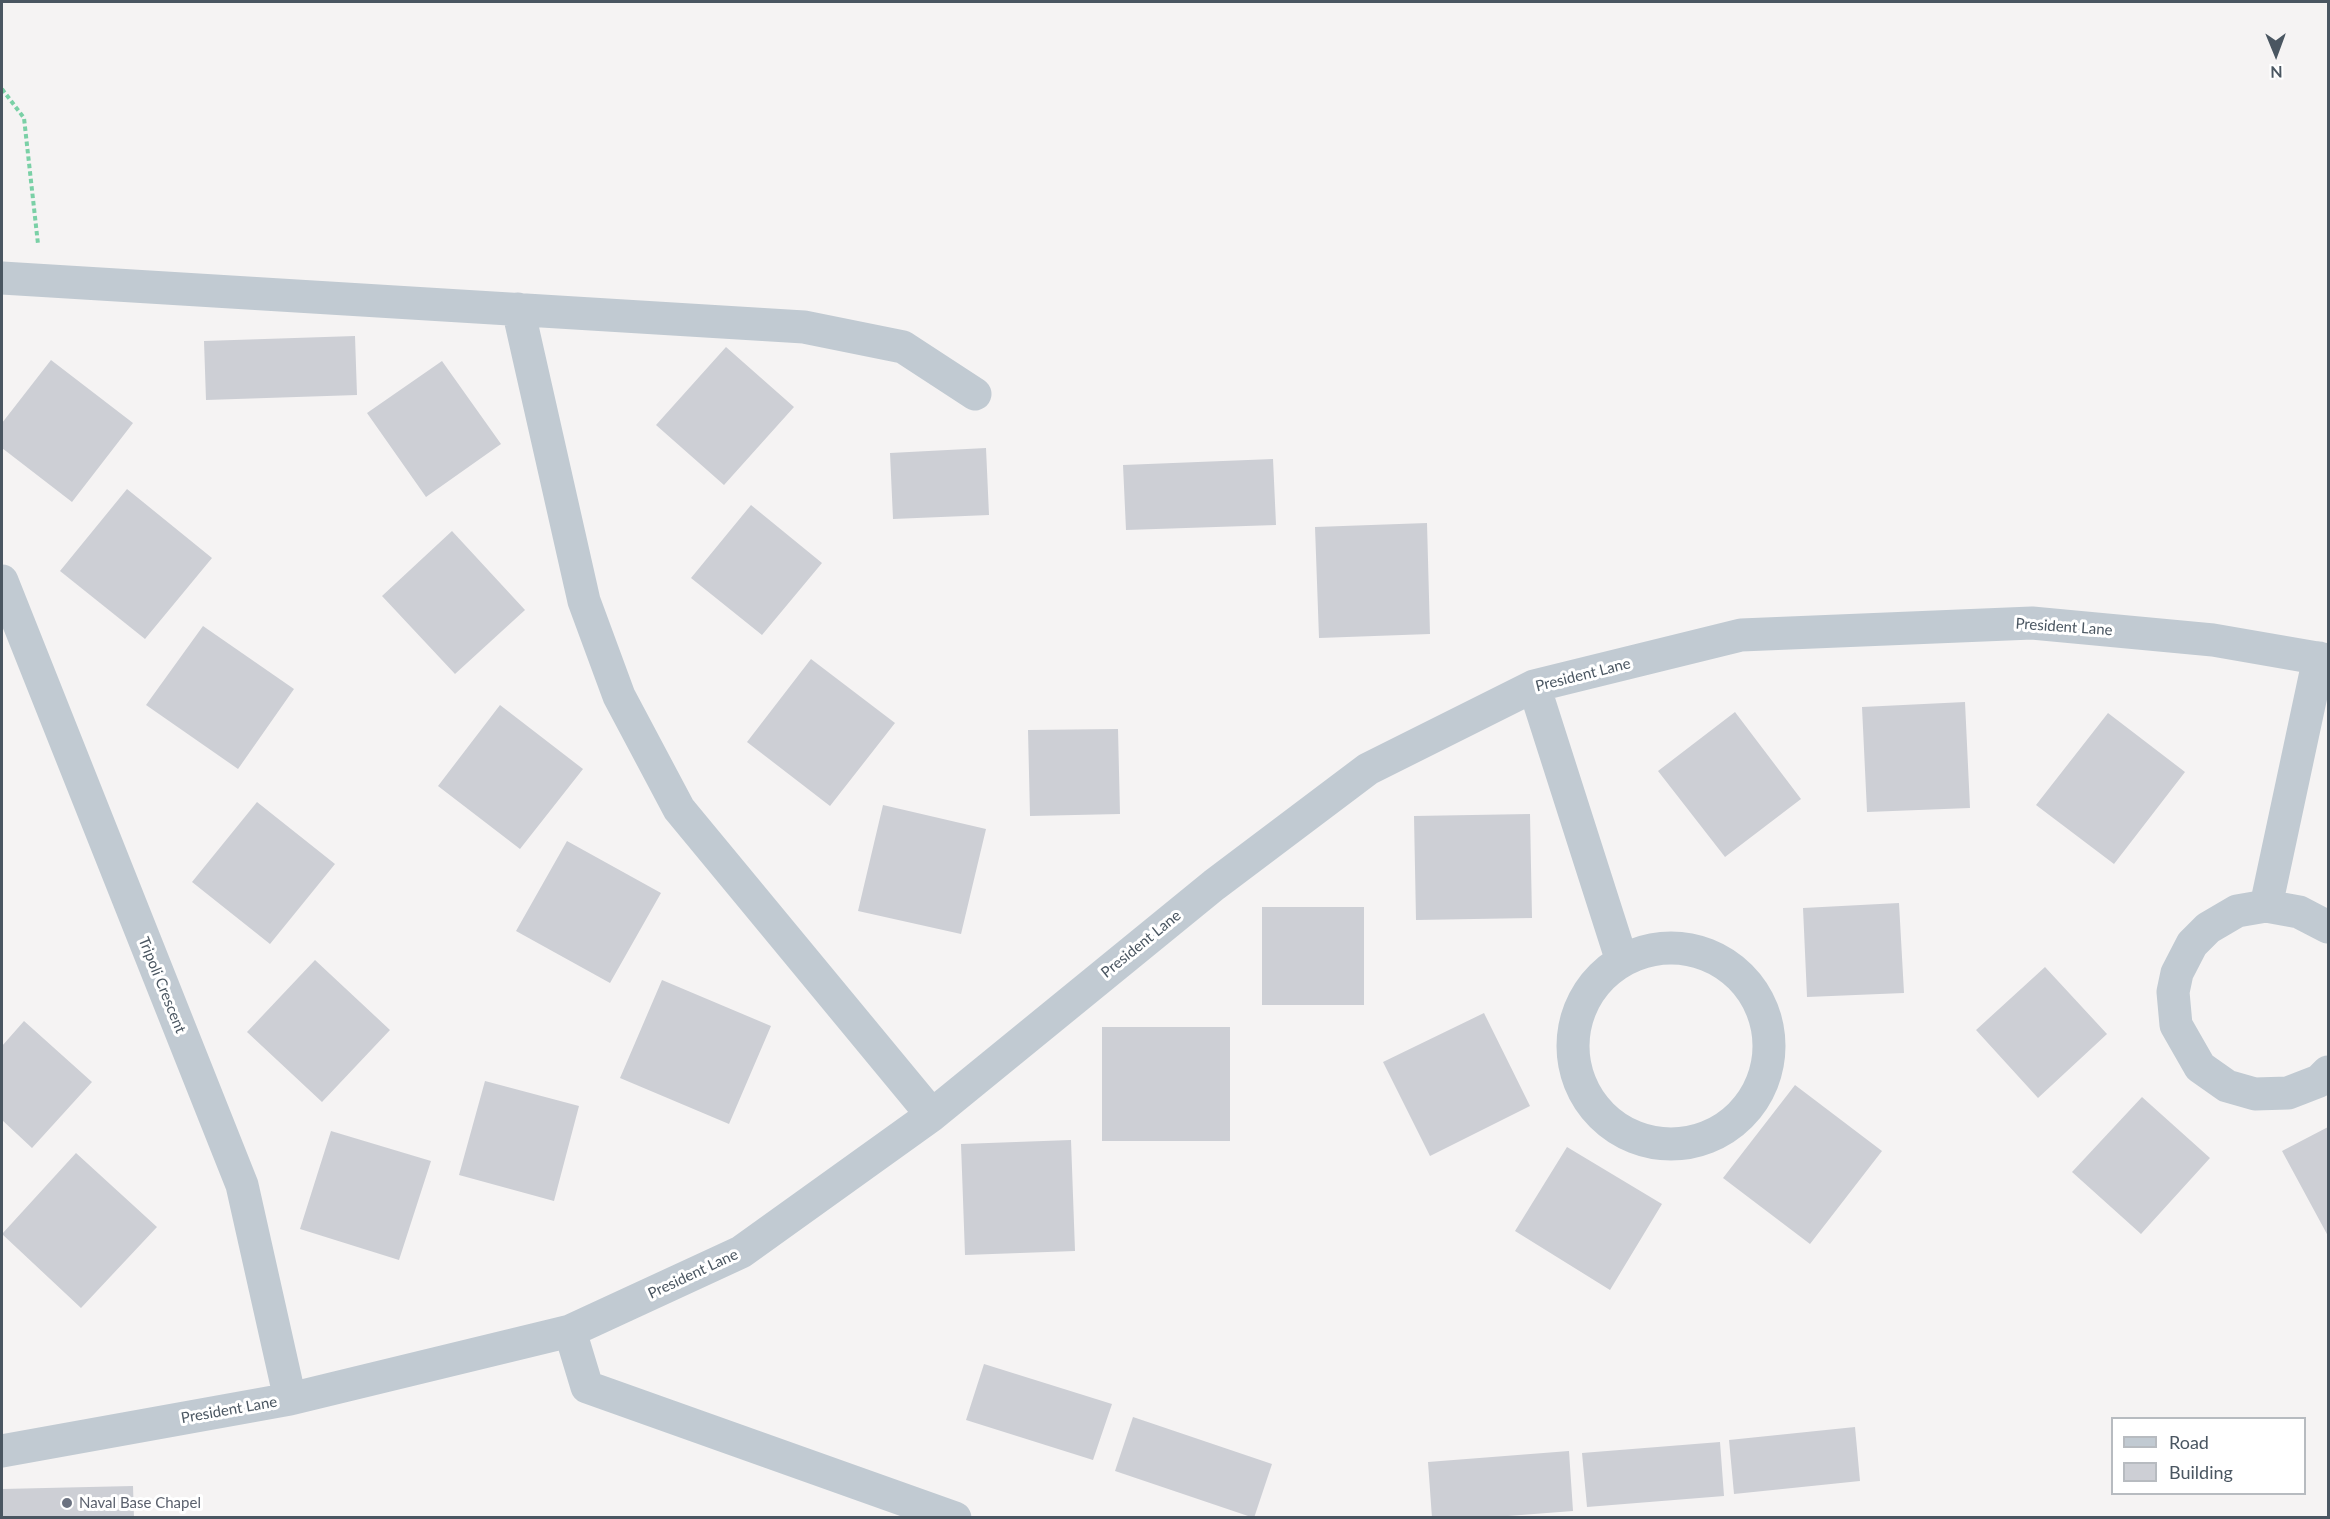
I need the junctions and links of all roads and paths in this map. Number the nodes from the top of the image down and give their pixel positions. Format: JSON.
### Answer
{"nodes":[{"id":1,"x":2,"y":89,"type":"edge"},
{"id":2,"x":2,"y":278,"type":"edge"},
{"id":3,"x":42,"y":280,"type":"junction"},
{"id":4,"x":518,"y":309,"type":"junction"},
{"id":5,"x":975,"y":394,"type":"dead end"},
{"id":6,"x":2,"y":581,"type":"edge"},
{"id":7,"x":2324,"y":659,"type":"edge"},
{"id":8,"x":1534,"y":686,"type":"junction"},
{"id":9,"x":2266,"y":906,"type":"junction"},
{"id":10,"x":2328,"y":927,"type":"edge"},
{"id":11,"x":1622,"y":961,"type":"junction"},
{"id":12,"x":2328,"y":1072,"type":"edge"},
{"id":13,"x":932,"y":1115,"type":"junction"},
{"id":14,"x":570,"y":1331,"type":"junction"},
{"id":15,"x":290,"y":1400,"type":"junction"},
{"id":16,"x":2,"y":1451,"type":"edge"},
{"id":17,"x":955,"y":1518,"type":"edge"}],
"edges":[{"from":1,"to":3,"type":"path"},
{"from":2,"to":3,"type":"street"},
{"from":3,"to":4,"type":"street"},
{"from":4,"to":5,"type":"street"},
{"from":4,"to":13,"type":"street"},
{"from":6,"to":15,"type":"street","name":"Tripoli Crescent"},
{"from":7,"to":8,"type":"street","name":"President Lane"},
{"from":7,"to":9,"type":"street"},
{"from":8,"to":11,"type":"street"},
{"from":8,"to":13,"type":"street","name":"President Lane"},
{"from":9,"to":10,"type":"street"},
{"from":9,"to":12,"type":"street"},
{"from":11,"to":11,"type":"street"},
{"from":13,"to":14,"type":"street","name":"President Lane"},
{"from":14,"to":15,"type":"street","name":"President Lane"},
{"from":14,"to":17,"type":"street"},
{"from":15,"to":16,"type":"street","name":"President Lane"}]}
